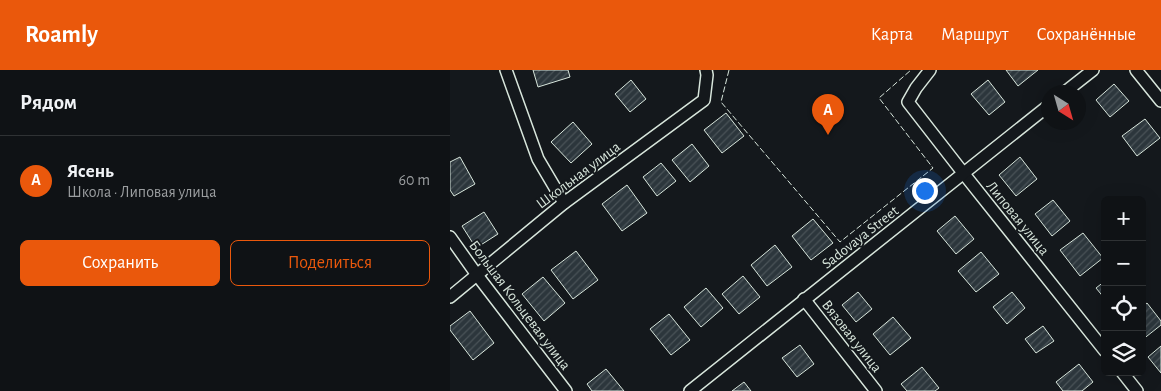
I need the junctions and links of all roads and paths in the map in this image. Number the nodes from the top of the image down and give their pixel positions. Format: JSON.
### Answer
{"nodes":[{"id":1,"x":506,"y":70,"type":"edge"},
{"id":2,"x":706,"y":70,"type":"edge"},
{"id":3,"x":930,"y":70,"type":"edge"},
{"id":4,"x":1093,"y":70,"type":"edge"},
{"id":5,"x":1136,"y":70,"type":"edge"},
{"id":6,"x":1074,"y":85,"type":"edge"},
{"id":7,"x":1161,"y":100,"type":"edge"},
{"id":8,"x":1041,"y":112,"type":"edge"},
{"id":9,"x":964,"y":174,"type":"junction"},
{"id":10,"x":564,"y":203,"type":"junction"},
{"id":11,"x":450,"y":236,"type":"edge"},
{"id":12,"x":477,"y":275,"type":"junction"},
{"id":13,"x":450,"y":297,"type":"edge"},
{"id":14,"x":804,"y":299,"type":"junction"},
{"id":15,"x":1101,"y":346,"type":"edge"},
{"id":16,"x":1125,"y":376,"type":"edge"},
{"id":17,"x":566,"y":391,"type":"edge"},
{"id":18,"x":690,"y":391,"type":"edge"},
{"id":19,"x":876,"y":391,"type":"edge"},
{"id":20,"x":1137,"y":391,"type":"edge"}],
"edges":[{"from":1,"to":10,"type":"street"},
{"from":2,"to":10,"type":"street","name":"Школьная улица"},
{"from":3,"to":9,"type":"street","name":"Липовая улица"},
{"from":4,"to":6,"type":"street"},
{"from":5,"to":7,"type":"street"},
{"from":8,"to":9,"type":"street","name":"Sadovaya Street"},
{"from":9,"to":14,"type":"street","name":"Sadovaya Street"},
{"from":9,"to":15,"type":"street","name":"Липовая улица"},
{"from":10,"to":12,"type":"street","name":"Школьная улица"},
{"from":11,"to":12,"type":"street","name":"Большая Кольцевая улица"},
{"from":12,"to":13,"type":"street","name":"Школьная улица"},
{"from":12,"to":17,"type":"street","name":"Большая Кольцевая улица"},
{"from":14,"to":18,"type":"street","name":"Sadovaya Street"},
{"from":14,"to":19,"type":"street","name":"Вязовая улица"},
{"from":16,"to":20,"type":"street"}]}
